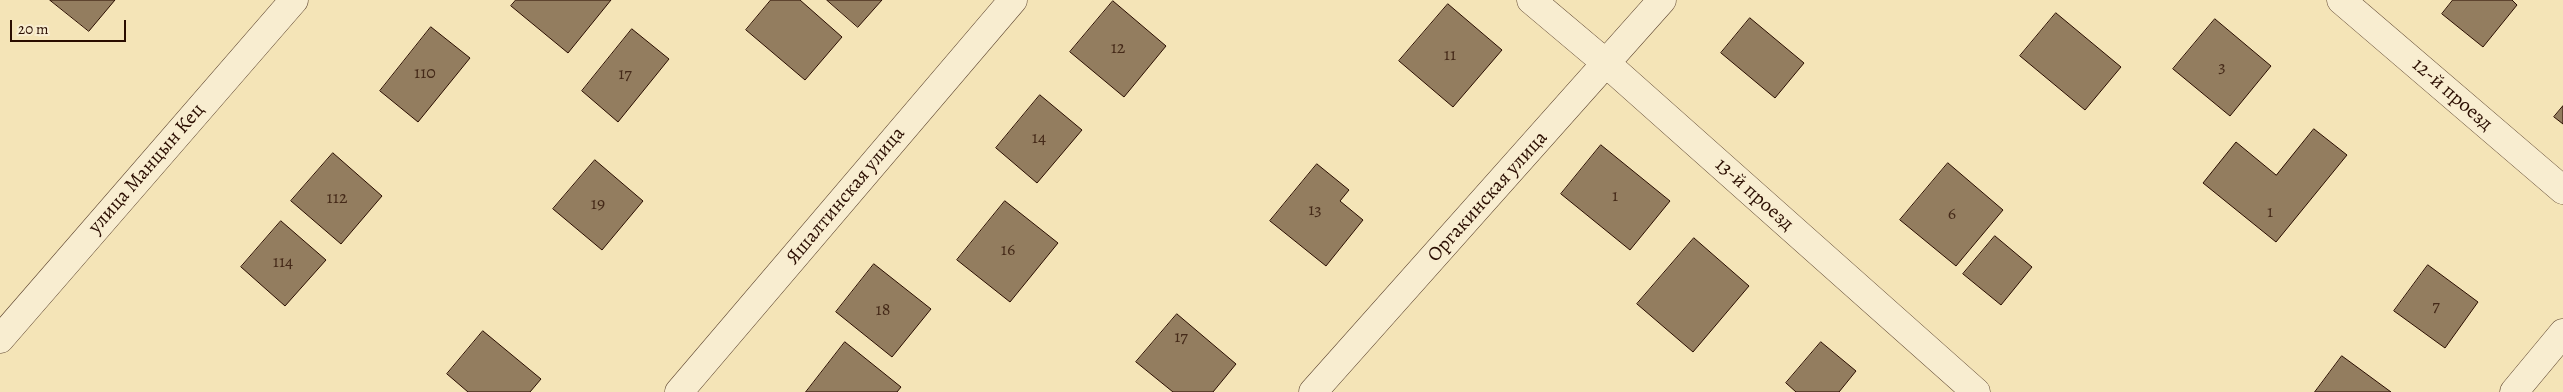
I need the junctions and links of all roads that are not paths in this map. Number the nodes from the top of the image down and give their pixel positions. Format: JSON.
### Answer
{"nodes":[{"id":1,"x":294,"y":0,"type":"edge"},
{"id":2,"x":1013,"y":0,"type":"edge"},
{"id":3,"x":1531,"y":0,"type":"edge"},
{"id":4,"x":1662,"y":0,"type":"edge"},
{"id":5,"x":2341,"y":0,"type":"edge"},
{"id":6,"x":1607,"y":64,"type":"junction"},
{"id":7,"x":2563,"y":190,"type":"edge"},
{"id":8,"x":2563,"y":333,"type":"edge"},
{"id":9,"x":0,"y":339,"type":"edge"},
{"id":10,"x":680,"y":392,"type":"edge"},
{"id":11,"x":1313,"y":392,"type":"edge"},
{"id":12,"x":1976,"y":392,"type":"edge"},
{"id":13,"x":2514,"y":392,"type":"edge"}],
"edges":[{"from":1,"to":9,"type":"street","name":"улица Манцын Кец"},
{"from":2,"to":10,"type":"street","name":"Яшалтинская улица"},
{"from":3,"to":6,"type":"street","name":"13-й проезд"},
{"from":4,"to":6,"type":"street","name":"Оргакинская улица"},
{"from":5,"to":7,"type":"street","name":"12-й проезд"},
{"from":6,"to":11,"type":"street","name":"Оргакинская улица"},
{"from":6,"to":12,"type":"street","name":"13-й проезд"},
{"from":8,"to":13,"type":"street"}]}
